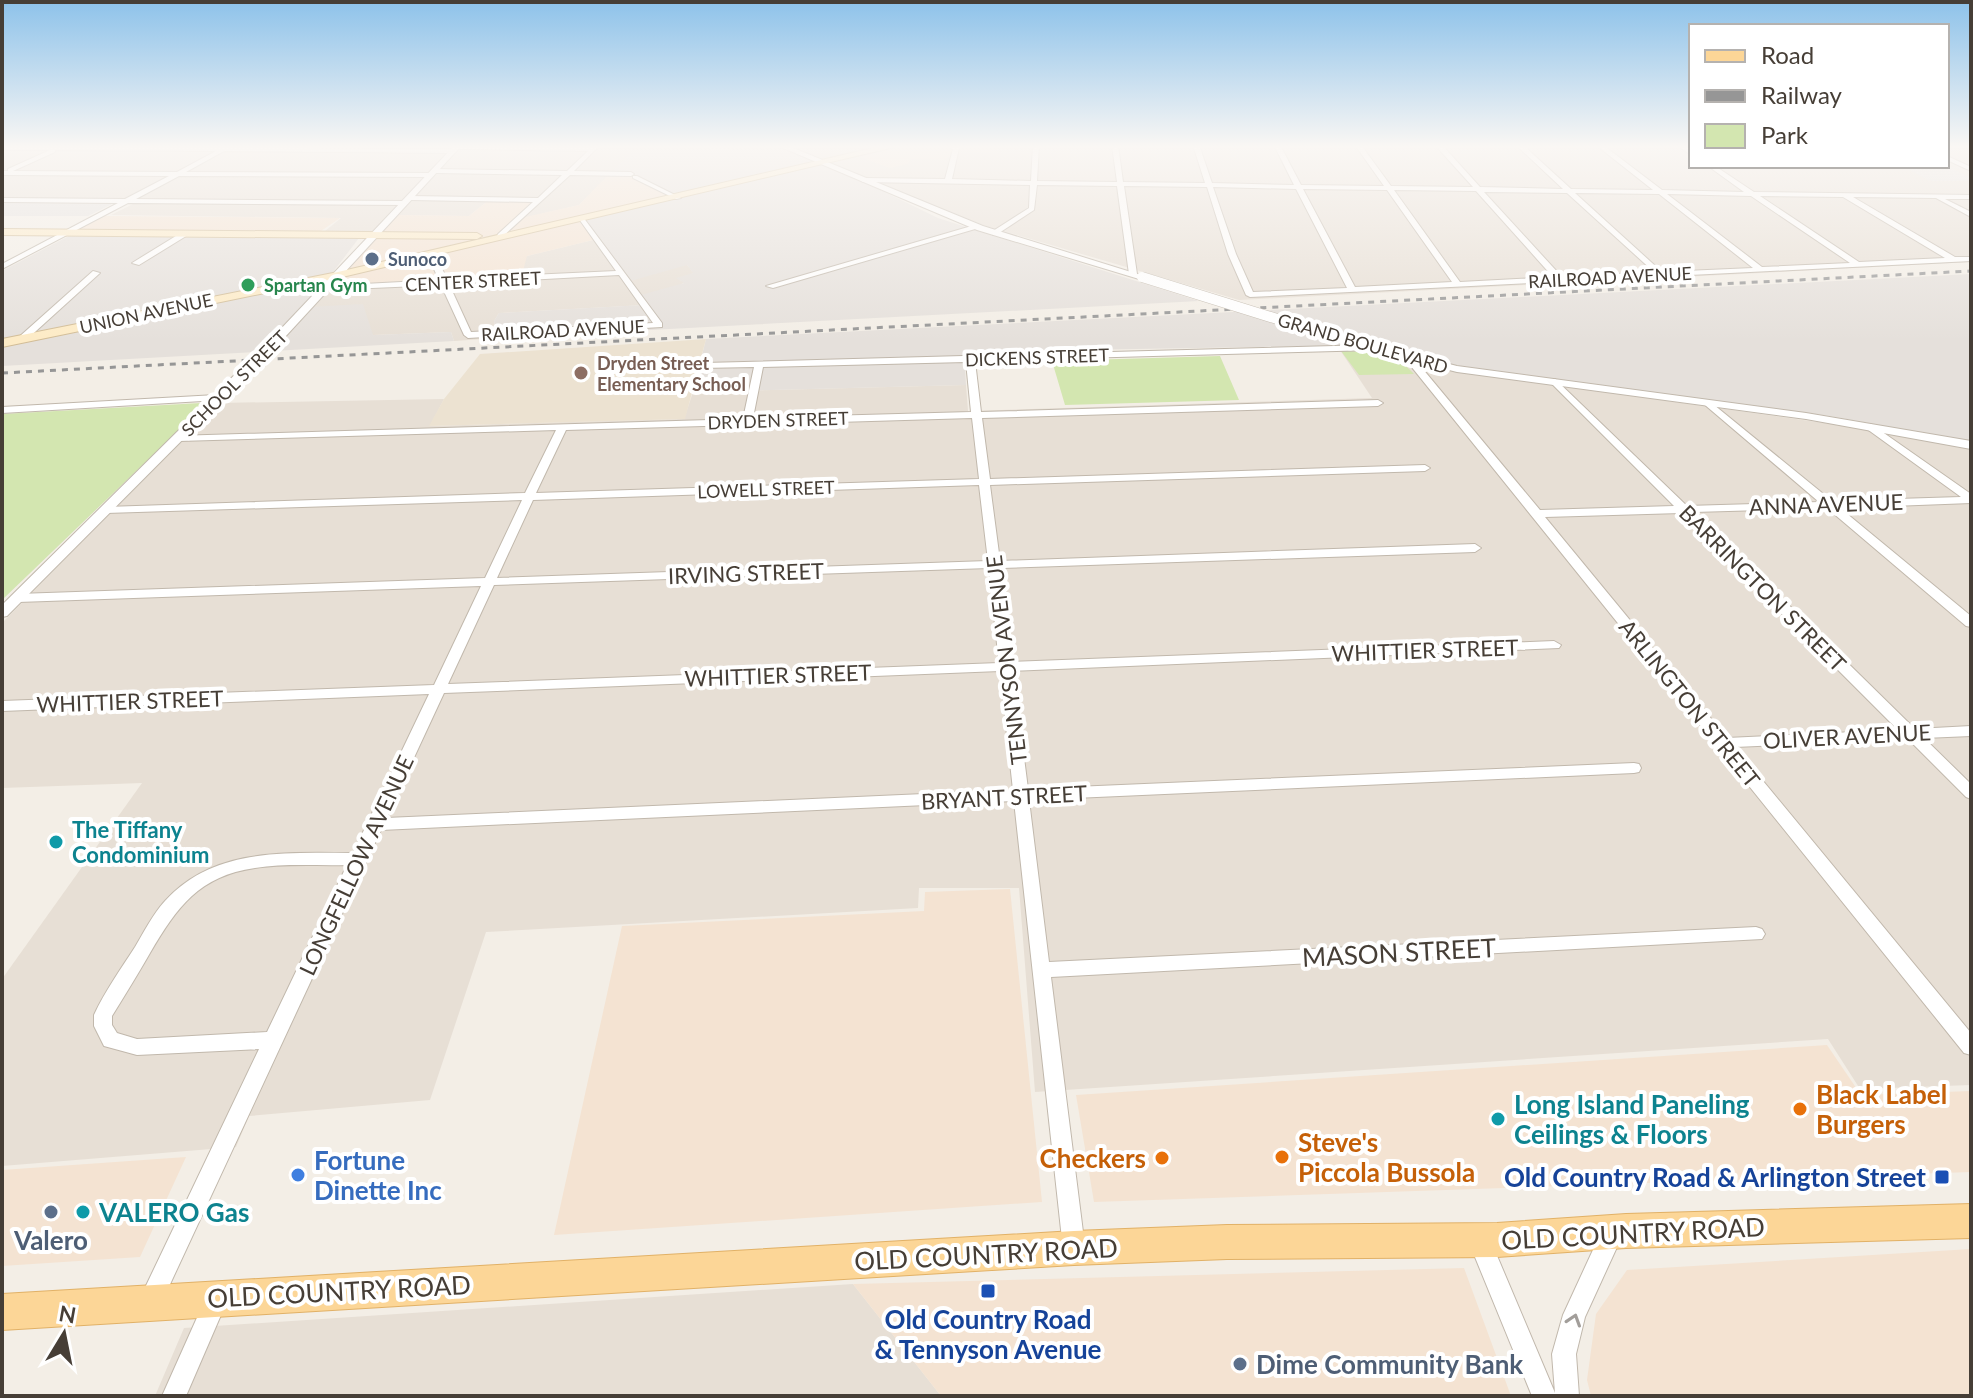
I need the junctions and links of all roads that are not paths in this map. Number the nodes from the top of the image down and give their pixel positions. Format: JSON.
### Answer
{"nodes":[{"id":1,"x":109,"y":210,"type":"edge"},
{"id":2,"x":399,"y":210,"type":"edge"},
{"id":3,"x":527,"y":210,"type":"edge"},
{"id":4,"x":623,"y":210,"type":"edge"},
{"id":5,"x":937,"y":210,"type":"edge"},
{"id":6,"x":1030,"y":210,"type":"edge"},
{"id":7,"x":1126,"y":210,"type":"edge"},
{"id":8,"x":1218,"y":210,"type":"edge"},
{"id":9,"x":1310,"y":210,"type":"edge"},
{"id":10,"x":1404,"y":210,"type":"edge"},
{"id":11,"x":1497,"y":210,"type":"edge"},
{"id":12,"x":1590,"y":210,"type":"edge"},
{"id":13,"x":1684,"y":210,"type":"edge"},
{"id":14,"x":1777,"y":210,"type":"edge"},
{"id":15,"x":1869,"y":210,"type":"edge"},
{"id":16,"x":583,"y":219,"type":"junction"},
{"id":17,"x":978,"y":227,"type":"junction"},
{"id":18,"x":2,"y":232,"type":"edge"},
{"id":19,"x":68,"y":233,"type":"junction"},
{"id":20,"x":187,"y":233,"type":"junction"},
{"id":21,"x":996,"y":233,"type":"junction"},
{"id":22,"x":376,"y":234,"type":"junction"},
{"id":23,"x":501,"y":236,"type":"junction"},
{"id":24,"x":431,"y":254,"type":"junction"},
{"id":25,"x":1971,"y":259,"type":"edge"},
{"id":26,"x":1954,"y":260,"type":"junction"},
{"id":27,"x":136,"y":263,"type":"dead end"},
{"id":28,"x":1858,"y":265,"type":"junction"},
{"id":29,"x":2,"y":267,"type":"edge"},
{"id":30,"x":1761,"y":270,"type":"junction"},
{"id":31,"x":96,"y":273,"type":"dead end"},
{"id":32,"x":621,"y":273,"type":"junction"},
{"id":33,"x":338,"y":275,"type":"junction"},
{"id":34,"x":1661,"y":275,"type":"junction"},
{"id":35,"x":1138,"y":276,"type":"junction"},
{"id":36,"x":1560,"y":280,"type":"junction"},
{"id":37,"x":308,"y":281,"type":"junction"},
{"id":38,"x":444,"y":282,"type":"junction"},
{"id":39,"x":1458,"y":285,"type":"junction"},
{"id":40,"x":770,"y":286,"type":"dead end"},
{"id":41,"x":326,"y":288,"type":"junction"},
{"id":42,"x":1353,"y":291,"type":"junction"},
{"id":43,"x":22,"y":339,"type":"junction"},
{"id":44,"x":2,"y":343,"type":"edge"},
{"id":45,"x":1371,"y":348,"type":"junction"},
{"id":46,"x":970,"y":358,"type":"junction"},
{"id":47,"x":1409,"y":358,"type":"junction"},
{"id":48,"x":759,"y":364,"type":"junction"},
{"id":49,"x":704,"y":366,"type":"dead end"},
{"id":50,"x":1555,"y":382,"type":"junction"},
{"id":51,"x":216,"y":398,"type":"junction"},
{"id":52,"x":1378,"y":403,"type":"dead end"},
{"id":53,"x":1708,"y":403,"type":"junction"},
{"id":54,"x":2,"y":410,"type":"edge"},
{"id":55,"x":977,"y":415,"type":"junction"},
{"id":56,"x":747,"y":421,"type":"junction"},
{"id":57,"x":562,"y":427,"type":"junction"},
{"id":58,"x":1871,"y":427,"type":"junction"},
{"id":59,"x":179,"y":438,"type":"junction"},
{"id":60,"x":1971,"y":445,"type":"edge"},
{"id":61,"x":1425,"y":468,"type":"dead end"},
{"id":62,"x":985,"y":482,"type":"junction"},
{"id":63,"x":529,"y":496,"type":"junction"},
{"id":64,"x":1971,"y":499,"type":"edge"},
{"id":65,"x":1828,"y":504,"type":"junction"},
{"id":66,"x":1683,"y":509,"type":"junction"},
{"id":67,"x":106,"y":510,"type":"junction"},
{"id":68,"x":1536,"y":514,"type":"junction"},
{"id":69,"x":1475,"y":548,"type":"dead end"},
{"id":70,"x":994,"y":564,"type":"junction"},
{"id":71,"x":489,"y":582,"type":"junction"},
{"id":72,"x":18,"y":598,"type":"junction"},
{"id":73,"x":2,"y":613,"type":"edge"},
{"id":74,"x":1971,"y":623,"type":"edge"},
{"id":75,"x":1554,"y":645,"type":"dead end"},
{"id":76,"x":1007,"y":666,"type":"junction"},
{"id":77,"x":439,"y":688,"type":"junction"},
{"id":78,"x":2,"y":706,"type":"edge"},
{"id":79,"x":1971,"y":731,"type":"edge"},
{"id":80,"x":1910,"y":733,"type":"junction"},
{"id":81,"x":1723,"y":743,"type":"junction"},
{"id":82,"x":1634,"y":768,"type":"dead end"},
{"id":83,"x":1971,"y":793,"type":"edge"},
{"id":84,"x":1022,"y":796,"type":"junction"},
{"id":85,"x":375,"y":824,"type":"junction"},
{"id":86,"x":359,"y":859,"type":"junction"},
{"id":87,"x":1756,"y":934,"type":"dead end"},
{"id":88,"x":1042,"y":970,"type":"junction"},
{"id":89,"x":274,"y":1040,"type":"junction"},
{"id":90,"x":1971,"y":1047,"type":"edge"},
{"id":91,"x":1971,"y":1221,"type":"edge"},
{"id":92,"x":1613,"y":1233,"type":"junction"},
{"id":93,"x":1479,"y":1240,"type":"junction"},
{"id":94,"x":1074,"y":1248,"type":"junction"},
{"id":95,"x":218,"y":1298,"type":"junction"},
{"id":96,"x":149,"y":1304,"type":"junction"},
{"id":97,"x":2,"y":1312,"type":"edge"},
{"id":98,"x":174,"y":1396,"type":"edge"},
{"id":99,"x":1544,"y":1396,"type":"edge"},
{"id":100,"x":1567,"y":1396,"type":"edge"}],
"edges":[{"from":1,"to":19,"type":"street"},
{"from":2,"to":22,"type":"street","name":"SCHOOL STREET"},
{"from":3,"to":23,"type":"street"},
{"from":4,"to":16,"type":"main road","name":"UNION AVENUE"},
{"from":5,"to":17,"type":"street","name":"GRAND BOULEVARD"},
{"from":6,"to":21,"type":"street"},
{"from":7,"to":35,"type":"street"},
{"from":8,"to":42,"type":"street","name":"RAILROAD AVENUE"},
{"from":9,"to":42,"type":"street"},
{"from":10,"to":39,"type":"street"},
{"from":11,"to":36,"type":"street"},
{"from":12,"to":34,"type":"street"},
{"from":13,"to":30,"type":"street"},
{"from":14,"to":28,"type":"street"},
{"from":15,"to":26,"type":"street"},
{"from":16,"to":23,"type":"main road","name":"UNION AVENUE"},
{"from":16,"to":32,"type":"street"},
{"from":17,"to":21,"type":"street","name":"GRAND BOULEVARD"},
{"from":17,"to":40,"type":"street"},
{"from":18,"to":19,"type":"main road"},
{"from":19,"to":20,"type":"main road"},
{"from":19,"to":29,"type":"street"},
{"from":20,"to":22,"type":"main road"},
{"from":20,"to":27,"type":"street"},
{"from":21,"to":35,"type":"street","name":"GRAND BOULEVARD"},
{"from":22,"to":23,"type":"main road"},
{"from":22,"to":33,"type":"street","name":"SCHOOL STREET"},
{"from":23,"to":24,"type":"main road","name":"UNION AVENUE"},
{"from":24,"to":33,"type":"main road","name":"UNION AVENUE"},
{"from":24,"to":38,"type":"street"},
{"from":25,"to":26,"type":"street","name":"RAILROAD AVENUE"},
{"from":26,"to":28,"type":"street","name":"RAILROAD AVENUE"},
{"from":28,"to":30,"type":"street","name":"RAILROAD AVENUE"},
{"from":30,"to":34,"type":"street","name":"RAILROAD AVENUE"},
{"from":31,"to":43,"type":"street"},
{"from":32,"to":38,"type":"street","name":"CENTER STREET"},
{"from":32,"to":38,"type":"street","name":"RAILROAD AVENUE"},
{"from":33,"to":37,"type":"main road","name":"UNION AVENUE"},
{"from":33,"to":41,"type":"street","name":"SCHOOL STREET"},
{"from":34,"to":36,"type":"street","name":"RAILROAD AVENUE"},
{"from":35,"to":45,"type":"street","name":"GRAND BOULEVARD","bridge":true},
{"from":36,"to":39,"type":"street","name":"RAILROAD AVENUE"},
{"from":37,"to":41,"type":"street"},
{"from":37,"to":43,"type":"main road","name":"UNION AVENUE"},
{"from":38,"to":41,"type":"street","name":"CENTER STREET"},
{"from":39,"to":42,"type":"street","name":"RAILROAD AVENUE"},
{"from":41,"to":51,"type":"street","name":"SCHOOL STREET"},
{"from":43,"to":44,"type":"main road","name":"UNION AVENUE"},
{"from":45,"to":46,"type":"street","name":"DICKENS STREET"},
{"from":45,"to":47,"type":"street","name":"GRAND BOULEVARD"},
{"from":46,"to":48,"type":"street","name":"DICKENS STREET"},
{"from":46,"to":55,"type":"street","name":"TENNYSON AVENUE"},
{"from":47,"to":50,"type":"street","name":"GRAND BOULEVARD"},
{"from":47,"to":68,"type":"street","name":"ARLINGTON STREET"},
{"from":48,"to":49,"type":"street","name":"DICKENS STREET"},
{"from":48,"to":56,"type":"street"},
{"from":50,"to":53,"type":"street","name":"GRAND BOULEVARD"},
{"from":50,"to":66,"type":"street","name":"BARRINGTON STREET"},
{"from":51,"to":54,"type":"street"},
{"from":51,"to":59,"type":"street","name":"SCHOOL STREET"},
{"from":52,"to":55,"type":"street","name":"DRYDEN STREET"},
{"from":53,"to":58,"type":"street","name":"GRAND BOULEVARD"},
{"from":53,"to":65,"type":"street"},
{"from":55,"to":56,"type":"street","name":"DRYDEN STREET"},
{"from":55,"to":62,"type":"street","name":"TENNYSON AVENUE"},
{"from":56,"to":57,"type":"street","name":"DRYDEN STREET"},
{"from":57,"to":59,"type":"street","name":"DRYDEN STREET"},
{"from":57,"to":63,"type":"street","name":"LONGFELLOW AVENUE"},
{"from":58,"to":60,"type":"street","name":"GRAND BOULEVARD"},
{"from":58,"to":64,"type":"street"},
{"from":59,"to":67,"type":"street","name":"SCHOOL STREET"},
{"from":61,"to":62,"type":"street","name":"LOWELL STREET"},
{"from":62,"to":63,"type":"street","name":"LOWELL STREET"},
{"from":62,"to":70,"type":"street","name":"TENNYSON AVENUE"},
{"from":63,"to":67,"type":"street","name":"LOWELL STREET"},
{"from":63,"to":71,"type":"street","name":"LONGFELLOW AVENUE"},
{"from":64,"to":65,"type":"street","name":"ANNA AVENUE"},
{"from":65,"to":66,"type":"street","name":"ANNA AVENUE"},
{"from":65,"to":74,"type":"street"},
{"from":66,"to":68,"type":"street","name":"ANNA AVENUE"},
{"from":66,"to":80,"type":"street","name":"BARRINGTON STREET"},
{"from":67,"to":72,"type":"street","name":"SCHOOL STREET"},
{"from":68,"to":81,"type":"street","name":"ARLINGTON STREET"},
{"from":69,"to":70,"type":"street","name":"IRVING STREET"},
{"from":70,"to":71,"type":"street","name":"IRVING STREET"},
{"from":70,"to":76,"type":"street","name":"TENNYSON AVENUE"},
{"from":71,"to":72,"type":"street","name":"IRVING STREET"},
{"from":71,"to":77,"type":"street","name":"LONGFELLOW AVENUE"},
{"from":72,"to":73,"type":"street","name":"SCHOOL STREET"},
{"from":75,"to":76,"type":"street","name":"WHITTIER STREET"},
{"from":76,"to":77,"type":"street","name":"WHITTIER STREET"},
{"from":76,"to":84,"type":"street","name":"TENNYSON AVENUE"},
{"from":77,"to":78,"type":"street","name":"WHITTIER STREET"},
{"from":77,"to":85,"type":"street","name":"LONGFELLOW AVENUE"},
{"from":79,"to":80,"type":"street","name":"OLIVER AVENUE"},
{"from":80,"to":81,"type":"street","name":"OLIVER AVENUE"},
{"from":80,"to":83,"type":"street","name":"BARRINGTON STREET"},
{"from":81,"to":90,"type":"street","name":"ARLINGTON STREET"},
{"from":82,"to":84,"type":"street","name":"BRYANT STREET"},
{"from":84,"to":85,"type":"street","name":"BRYANT STREET"},
{"from":84,"to":88,"type":"street","name":"TENNYSON AVENUE"},
{"from":85,"to":86,"type":"street","name":"LONGFELLOW AVENUE"},
{"from":86,"to":89,"type":"street","name":"LONGFELLOW AVENUE"},
{"from":86,"to":89,"type":"street"},
{"from":87,"to":88,"type":"street","name":"MASON STREET"},
{"from":88,"to":94,"type":"street","name":"TENNYSON AVENUE"},
{"from":89,"to":96,"type":"street","name":"LONGFELLOW AVENUE"},
{"from":91,"to":92,"type":"main road","name":"OLD COUNTRY ROAD"},
{"from":92,"to":93,"type":"main road","name":"OLD COUNTRY ROAD"},
{"from":100,"to":92,"type":"street","one_way":true},
{"from":93,"to":94,"type":"main road","name":"OLD COUNTRY ROAD"},
{"from":93,"to":99,"type":"street"},
{"from":94,"to":95,"type":"main road","name":"OLD COUNTRY ROAD"},
{"from":95,"to":96,"type":"main road","name":"OLD COUNTRY ROAD"},
{"from":95,"to":98,"type":"street"},
{"from":96,"to":97,"type":"main road","name":"OLD COUNTRY ROAD"}]}
